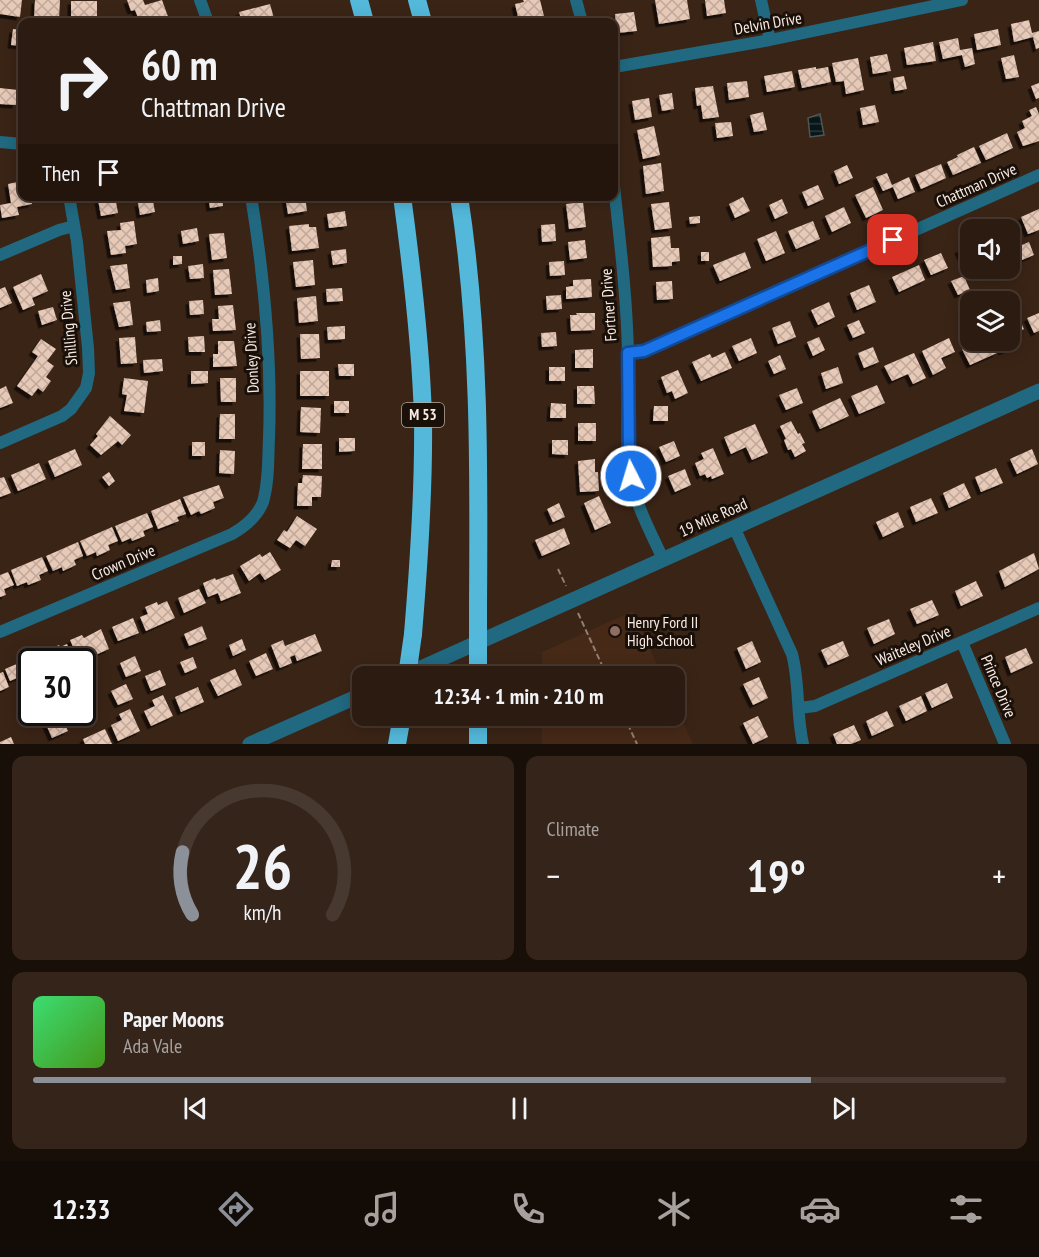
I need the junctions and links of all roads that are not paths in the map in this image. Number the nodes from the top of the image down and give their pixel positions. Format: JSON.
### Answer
{"nodes":[{"id":1,"x":200,"y":0,"type":"edge"},
{"id":2,"x":359,"y":0,"type":"edge"},
{"id":3,"x":417,"y":0,"type":"edge"},
{"id":4,"x":576,"y":0,"type":"edge"},
{"id":5,"x":761,"y":0,"type":"edge"},
{"id":6,"x":962,"y":0,"type":"edge"},
{"id":7,"x":207,"y":18,"type":"edge"},
{"id":8,"x":364,"y":18,"type":"edge"},
{"id":9,"x":422,"y":18,"type":"edge"},
{"id":10,"x":581,"y":18,"type":"edge"},
{"id":11,"x":770,"y":40,"type":"junction"},
{"id":12,"x":618,"y":66,"type":"edge"},
{"id":13,"x":0,"y":142,"type":"edge"},
{"id":14,"x":18,"y":144,"type":"edge"},
{"id":15,"x":1039,"y":175,"type":"edge"},
{"id":16,"x":70,"y":201,"type":"edge"},
{"id":17,"x":252,"y":201,"type":"edge"},
{"id":18,"x":403,"y":201,"type":"edge"},
{"id":19,"x":460,"y":201,"type":"edge"},
{"id":20,"x":616,"y":201,"type":"edge"},
{"id":21,"x":74,"y":226,"type":"junction"},
{"id":22,"x":0,"y":255,"type":"edge"},
{"id":23,"x":628,"y":353,"type":"junction"},
{"id":24,"x":1039,"y":391,"type":"edge"},
{"id":25,"x":0,"y":443,"type":"edge"},
{"id":26,"x":255,"y":517,"type":"joint"},
{"id":27,"x":734,"y":527,"type":"junction"},
{"id":28,"x":663,"y":559,"type":"junction"},
{"id":29,"x":1039,"y":608,"type":"edge"},
{"id":30,"x":0,"y":632,"type":"edge"},
{"id":31,"x":962,"y":642,"type":"junction"},
{"id":32,"x":408,"y":666,"type":"edge"},
{"id":33,"x":425,"y":666,"type":"edge"},
{"id":34,"x":478,"y":666,"type":"edge"},
{"id":35,"x":352,"y":699,"type":"edge"},
{"id":36,"x":799,"y":708,"type":"junction"},
{"id":37,"x":400,"y":726,"type":"edge"},
{"id":38,"x":478,"y":726,"type":"edge"},
{"id":39,"x":250,"y":744,"type":"edge"},
{"id":40,"x":397,"y":744,"type":"edge"},
{"id":41,"x":478,"y":744,"type":"edge"},
{"id":42,"x":803,"y":744,"type":"edge"},
{"id":43,"x":1005,"y":744,"type":"edge"}],
"edges":[{"from":1,"to":7,"type":"street"},
{"from":2,"to":8,"type":"highway"},
{"from":3,"to":9,"type":"highway"},
{"from":4,"to":10,"type":"street"},
{"from":5,"to":11,"type":"street"},
{"from":6,"to":11,"type":"street","name":"Delvin Drive"},
{"from":11,"to":12,"type":"street","name":"Delvin Drive"},
{"from":13,"to":14,"type":"street"},
{"from":15,"to":23,"type":"street","name":"Chattman Drive"},
{"from":16,"to":21,"type":"street","name":"Shilling Drive"},
{"from":17,"to":26,"type":"street","name":"Donley Drive"},
{"from":18,"to":32,"type":"highway","number":"M 53","bridge":true},
{"from":19,"to":34,"type":"highway","bridge":true},
{"from":20,"to":23,"type":"street","name":"Fortner Drive"},
{"from":21,"to":22,"type":"street"},
{"from":21,"to":25,"type":"street","name":"Shilling Drive"},
{"from":23,"to":28,"type":"street","name":"Fortner Drive"},
{"from":24,"to":27,"type":"street","name":"19 Mile Road"},
{"from":26,"to":30,"type":"street","name":"Crown Drive"},
{"from":27,"to":28,"type":"street","name":"19 Mile Road"},
{"from":27,"to":36,"type":"street"},
{"from":28,"to":33,"type":"street","name":"19 Mile Road"},
{"from":29,"to":31,"type":"street","name":"Waiteley Drive"},
{"from":31,"to":36,"type":"street","name":"Waiteley Drive"},
{"from":31,"to":43,"type":"street","name":"Prince Drive"},
{"from":35,"to":39,"type":"street"},
{"from":36,"to":42,"type":"street"},
{"from":37,"to":40,"type":"highway"},
{"from":38,"to":41,"type":"highway"}]}
